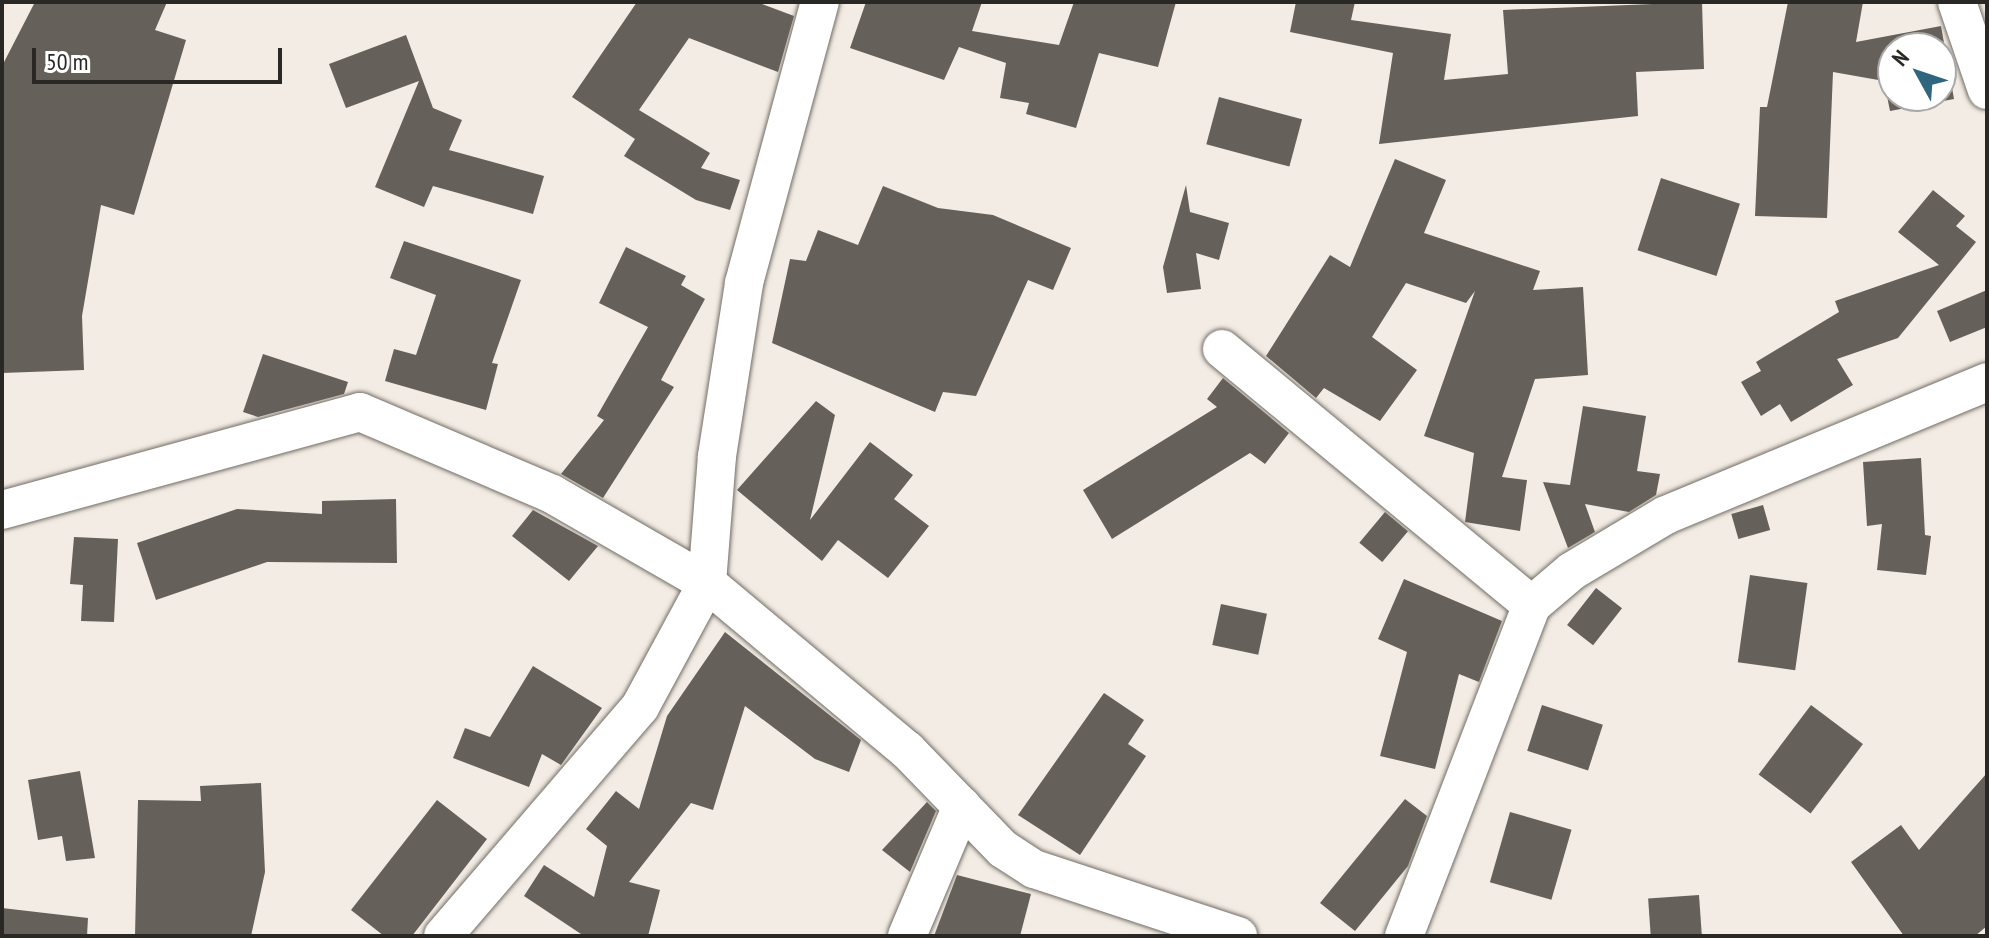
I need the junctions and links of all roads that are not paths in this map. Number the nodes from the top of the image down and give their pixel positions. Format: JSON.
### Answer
{"nodes":[{"id":1,"x":820,"y":2,"type":"edge"},
{"id":2,"x":1953,"y":3,"type":"edge"},
{"id":3,"x":1987,"y":90,"type":"edge"},
{"id":4,"x":1222,"y":349,"type":"dead end"},
{"id":5,"x":1987,"y":382,"type":"edge"},
{"id":6,"x":2,"y":510,"type":"edge"},
{"id":7,"x":707,"y":583,"type":"junction"},
{"id":8,"x":1532,"y":605,"type":"junction"},
{"id":9,"x":962,"y":806,"type":"junction"},
{"id":10,"x":443,"y":936,"type":"edge"},
{"id":11,"x":907,"y":936,"type":"edge"},
{"id":12,"x":1238,"y":936,"type":"edge"},
{"id":13,"x":1404,"y":936,"type":"edge"}],
"edges":[{"from":1,"to":7,"type":"street"},
{"from":2,"to":3,"type":"street"},
{"from":4,"to":8,"type":"street"},
{"from":5,"to":8,"type":"street"},
{"from":6,"to":7,"type":"street"},
{"from":7,"to":9,"type":"street"},
{"from":7,"to":10,"type":"street"},
{"from":8,"to":13,"type":"street"},
{"from":9,"to":11,"type":"street"},
{"from":9,"to":12,"type":"street"}]}
